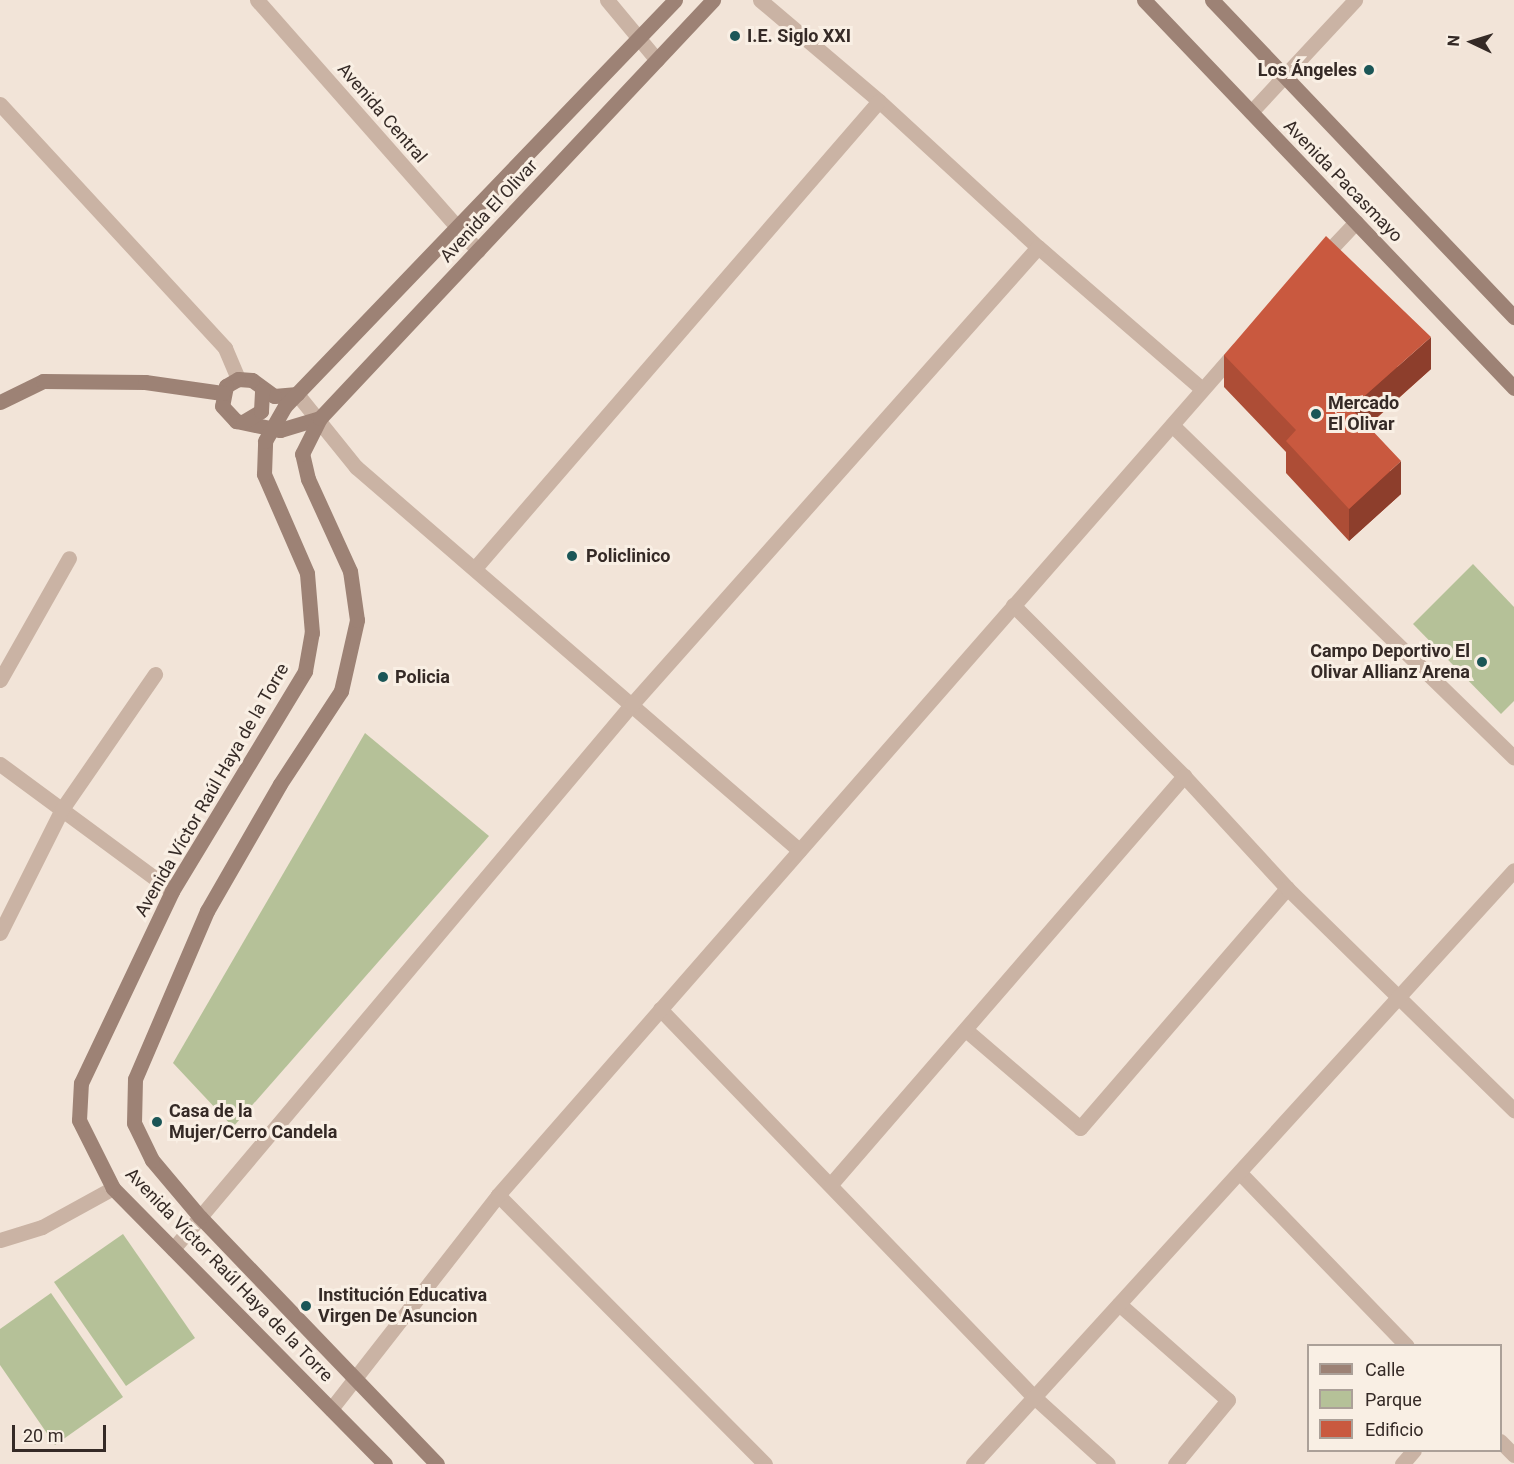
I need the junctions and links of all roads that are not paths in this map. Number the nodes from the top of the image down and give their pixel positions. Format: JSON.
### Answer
{"nodes":[{"id":1,"x":257,"y":0,"type":"edge"},
{"id":2,"x":607,"y":0,"type":"edge"},
{"id":3,"x":675,"y":0,"type":"edge"},
{"id":4,"x":713,"y":0,"type":"edge"},
{"id":5,"x":760,"y":0,"type":"edge"},
{"id":6,"x":1144,"y":0,"type":"edge"},
{"id":7,"x":1212,"y":0,"type":"edge"},
{"id":8,"x":1355,"y":0,"type":"edge"},
{"id":9,"x":639,"y":38,"type":"junction"},
{"id":10,"x":657,"y":60,"type":"junction"},
{"id":11,"x":1285,"y":76,"type":"junction"},
{"id":12,"x":879,"y":101,"type":"junction"},
{"id":13,"x":0,"y":104,"type":"edge"},
{"id":14,"x":1251,"y":112,"type":"junction"},
{"id":15,"x":1356,"y":222,"type":"junction"},
{"id":16,"x":457,"y":228,"type":"junction"},
{"id":17,"x":1038,"y":247,"type":"junction"},
{"id":18,"x":478,"y":251,"type":"junction"},
{"id":19,"x":1307,"y":274,"type":"edge"},
{"id":20,"x":1514,"y":317,"type":"edge"},
{"id":21,"x":1250,"y":336,"type":"edge"},
{"id":22,"x":238,"y":379,"type":"junction"},
{"id":23,"x":1201,"y":388,"type":"junction"},
{"id":24,"x":1514,"y":388,"type":"edge"},
{"id":25,"x":262,"y":390,"type":"junction"},
{"id":26,"x":222,"y":393,"type":"junction"},
{"id":27,"x":297,"y":394,"type":"junction"},
{"id":28,"x":0,"y":402,"type":"edge"},
{"id":29,"x":320,"y":418,"type":"junction"},
{"id":30,"x":243,"y":422,"type":"junction"},
{"id":31,"x":1172,"y":425,"type":"junction"},
{"id":32,"x":268,"y":435,"type":"junction"},
{"id":33,"x":69,"y":558,"type":"dead end"},
{"id":34,"x":475,"y":568,"type":"junction"},
{"id":35,"x":1013,"y":605,"type":"junction"},
{"id":36,"x":154,"y":674,"type":"dead end"},
{"id":37,"x":0,"y":680,"type":"edge"},
{"id":38,"x":633,"y":704,"type":"junction"},
{"id":39,"x":1514,"y":758,"type":"edge"},
{"id":40,"x":0,"y":764,"type":"edge"},
{"id":41,"x":1184,"y":776,"type":"junction"},
{"id":42,"x":62,"y":809,"type":"junction"},
{"id":43,"x":799,"y":850,"type":"junction"},
{"id":44,"x":1514,"y":870,"type":"edge"},
{"id":45,"x":1287,"y":888,"type":"junction"},
{"id":46,"x":172,"y":891,"type":"junction"},
{"id":47,"x":0,"y":933,"type":"edge"},
{"id":48,"x":1402,"y":998,"type":"junction"},
{"id":49,"x":660,"y":1009,"type":"junction"},
{"id":50,"x":967,"y":1031,"type":"junction"},
{"id":51,"x":1514,"y":1110,"type":"edge"},
{"id":52,"x":1240,"y":1173,"type":"junction"},
{"id":53,"x":831,"y":1184,"type":"junction"},
{"id":54,"x":113,"y":1188,"type":"junction"},
{"id":55,"x":498,"y":1195,"type":"junction"},
{"id":56,"x":200,"y":1217,"type":"junction"},
{"id":57,"x":0,"y":1240,"type":"edge"},
{"id":58,"x":173,"y":1249,"type":"junction"},
{"id":59,"x":1119,"y":1304,"type":"junction"},
{"id":60,"x":1405,"y":1344,"type":"edge"},
{"id":61,"x":354,"y":1379,"type":"junction"},
{"id":62,"x":1033,"y":1396,"type":"junction"},
{"id":63,"x":331,"y":1409,"type":"junction"},
{"id":64,"x":1502,"y":1444,"type":"edge"},
{"id":65,"x":1412,"y":1452,"type":"edge"},
{"id":66,"x":1514,"y":1455,"type":"edge"},
{"id":67,"x":385,"y":1464,"type":"edge"},
{"id":68,"x":437,"y":1464,"type":"edge"},
{"id":69,"x":765,"y":1464,"type":"edge"},
{"id":70,"x":973,"y":1464,"type":"edge"},
{"id":71,"x":1108,"y":1464,"type":"edge"},
{"id":72,"x":1175,"y":1464,"type":"edge"},
{"id":73,"x":1402,"y":1464,"type":"edge"}],
"edges":[{"from":1,"to":16,"type":"street","name":"Avenida Central"},
{"from":2,"to":9,"type":"street"},
{"from":3,"to":9,"type":"street"},
{"from":4,"to":10,"type":"street","name":"Avenida El Olivar"},
{"from":5,"to":12,"type":"street"},
{"from":6,"to":14,"type":"street","name":"Avenida Pacasmayo"},
{"from":7,"to":11,"type":"street"},
{"from":8,"to":11,"type":"street"},
{"from":9,"to":10,"type":"street"},
{"from":9,"to":16,"type":"street"},
{"from":10,"to":18,"type":"street","name":"Avenida El Olivar"},
{"from":11,"to":14,"type":"street"},
{"from":11,"to":20,"type":"street"},
{"from":12,"to":17,"type":"street"},
{"from":12,"to":34,"type":"street"},
{"from":13,"to":22,"type":"street"},
{"from":14,"to":15,"type":"street","name":"Avenida Pacasmayo"},
{"from":15,"to":19,"type":"street"},
{"from":15,"to":24,"type":"street","name":"Avenida Pacasmayo"},
{"from":16,"to":18,"type":"street","name":"Avenida Central"},
{"from":16,"to":27,"type":"street"},
{"from":17,"to":23,"type":"street"},
{"from":17,"to":38,"type":"street"},
{"from":18,"to":29,"type":"street","name":"Avenida El Olivar"},
{"from":21,"to":23,"type":"street"},
{"from":22,"to":25,"type":"street"},
{"from":22,"to":26,"type":"street"},
{"from":23,"to":31,"type":"street"},
{"from":25,"to":27,"type":"street"},
{"from":25,"to":30,"type":"street"},
{"from":26,"to":28,"type":"street"},
{"from":26,"to":30,"type":"street"},
{"from":27,"to":29,"type":"street"},
{"from":27,"to":32,"type":"street"},
{"from":29,"to":32,"type":"street"},
{"from":29,"to":34,"type":"street"},
{"from":29,"to":56,"type":"street","name":"Avenida El Olivar"},
{"from":30,"to":32,"type":"street"},
{"from":31,"to":35,"type":"street"},
{"from":31,"to":39,"type":"street"},
{"from":32,"to":46,"type":"street","name":"Avenida Víctor Raúl Haya de la Torre"},
{"from":33,"to":37,"type":"street"},
{"from":34,"to":38,"type":"street"},
{"from":35,"to":41,"type":"street"},
{"from":35,"to":43,"type":"street"},
{"from":36,"to":42,"type":"street"},
{"from":38,"to":43,"type":"street"},
{"from":38,"to":56,"type":"street"},
{"from":40,"to":42,"type":"street"},
{"from":41,"to":45,"type":"street"},
{"from":41,"to":50,"type":"street"},
{"from":42,"to":46,"type":"street"},
{"from":42,"to":47,"type":"street"},
{"from":43,"to":49,"type":"street"},
{"from":44,"to":48,"type":"street"},
{"from":45,"to":48,"type":"street"},
{"from":45,"to":50,"type":"street"},
{"from":46,"to":54,"type":"street","name":"Avenida Víctor Raúl Haya de la Torre"},
{"from":48,"to":51,"type":"street"},
{"from":48,"to":52,"type":"street"},
{"from":49,"to":53,"type":"street"},
{"from":49,"to":55,"type":"street"},
{"from":50,"to":53,"type":"street"},
{"from":52,"to":59,"type":"street"},
{"from":52,"to":60,"type":"street"},
{"from":53,"to":62,"type":"street"},
{"from":54,"to":57,"type":"street"},
{"from":54,"to":58,"type":"street","name":"Avenida Víctor Raúl Haya de la Torre"},
{"from":55,"to":61,"type":"street"},
{"from":55,"to":69,"type":"street"},
{"from":56,"to":58,"type":"street"},
{"from":56,"to":61,"type":"street"},
{"from":58,"to":63,"type":"street","name":"Avenida Víctor Raúl Haya de la Torre"},
{"from":59,"to":62,"type":"street"},
{"from":59,"to":72,"type":"street"},
{"from":61,"to":63,"type":"street"},
{"from":61,"to":68,"type":"street"},
{"from":62,"to":70,"type":"street"},
{"from":62,"to":71,"type":"street"},
{"from":63,"to":67,"type":"street","name":"Avenida Víctor Raúl Haya de la Torre"},
{"from":64,"to":66,"type":"street"},
{"from":65,"to":73,"type":"street"}]}
